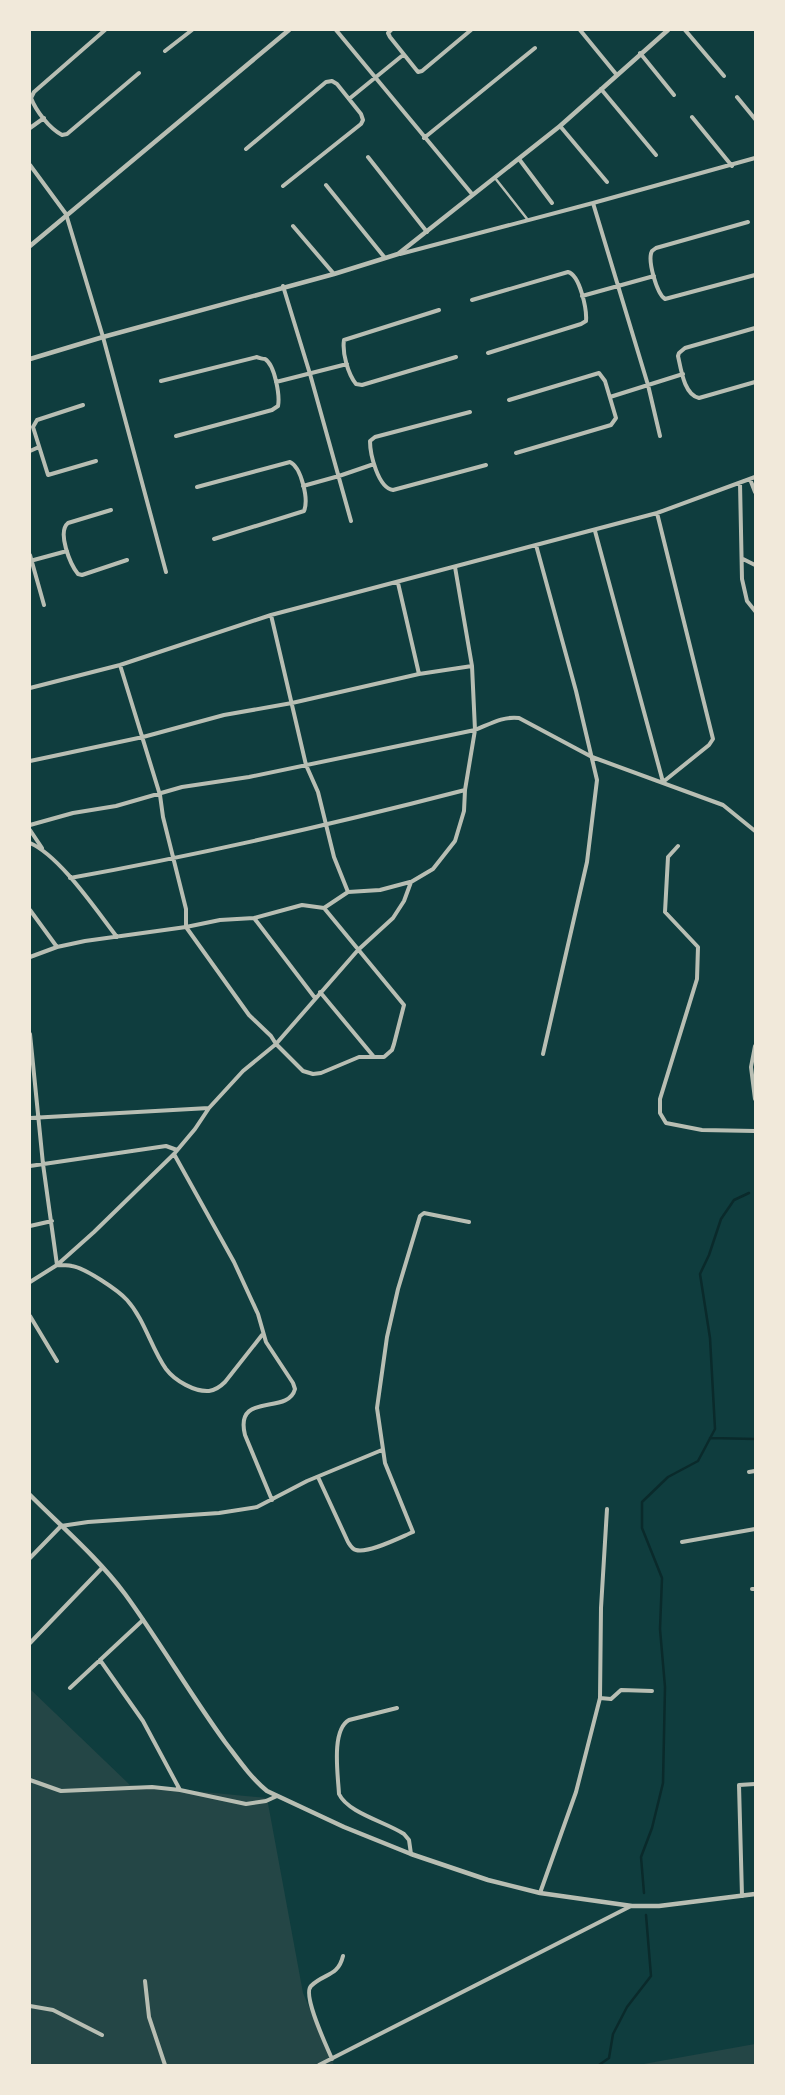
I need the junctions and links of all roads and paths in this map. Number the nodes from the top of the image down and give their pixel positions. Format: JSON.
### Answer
{"nodes":[{"id":1,"x":105,"y":30,"type":"edge"},
{"id":2,"x":192,"y":30,"type":"edge"},
{"id":3,"x":289,"y":30,"type":"edge"},
{"id":4,"x":336,"y":30,"type":"edge"},
{"id":5,"x":391,"y":30,"type":"edge"},
{"id":6,"x":471,"y":30,"type":"edge"},
{"id":7,"x":580,"y":30,"type":"edge"},
{"id":8,"x":668,"y":30,"type":"edge"},
{"id":9,"x":685,"y":30,"type":"edge"},
{"id":10,"x":535,"y":48,"type":"dead end"},
{"id":11,"x":166,"y":51,"type":"dead end"},
{"id":12,"x":640,"y":53,"type":"junction"},
{"id":13,"x":403,"y":55,"type":"junction"},
{"id":14,"x":139,"y":73,"type":"dead end"},
{"id":15,"x":616,"y":74,"type":"junction"},
{"id":16,"x":724,"y":76,"type":"dead end"},
{"id":17,"x":376,"y":77,"type":"junction"},
{"id":18,"x":601,"y":89,"type":"junction"},
{"id":19,"x":674,"y":95,"type":"dead end"},
{"id":20,"x":737,"y":97,"type":"dead end"},
{"id":21,"x":349,"y":99,"type":"junction"},
{"id":22,"x":692,"y":117,"type":"dead end"},
{"id":23,"x":44,"y":118,"type":"junction"},
{"id":24,"x":755,"y":119,"type":"edge"},
{"id":25,"x":560,"y":126,"type":"junction"},
{"id":26,"x":30,"y":128,"type":"edge"},
{"id":27,"x":424,"y":138,"type":"junction"},
{"id":28,"x":246,"y":149,"type":"dead end"},
{"id":29,"x":656,"y":155,"type":"dead end"},
{"id":30,"x":368,"y":157,"type":"dead end"},
{"id":31,"x":755,"y":158,"type":"edge"},
{"id":32,"x":519,"y":159,"type":"junction"},
{"id":33,"x":30,"y":166,"type":"edge"},
{"id":34,"x":732,"y":166,"type":"junction"},
{"id":35,"x":494,"y":177,"type":"junction"},
{"id":36,"x":607,"y":182,"type":"dead end"},
{"id":37,"x":326,"y":185,"type":"dead end"},
{"id":38,"x":283,"y":186,"type":"dead end"},
{"id":39,"x":472,"y":194,"type":"junction"},
{"id":40,"x":552,"y":203,"type":"dead end"},
{"id":41,"x":593,"y":204,"type":"junction"},
{"id":42,"x":66,"y":214,"type":"junction"},
{"id":43,"x":528,"y":220,"type":"junction"},
{"id":44,"x":748,"y":222,"type":"dead end"},
{"id":45,"x":294,"y":226,"type":"dead end"},
{"id":46,"x":427,"y":232,"type":"junction"},
{"id":47,"x":30,"y":246,"type":"edge"},
{"id":48,"x":398,"y":254,"type":"junction"},
{"id":49,"x":386,"y":258,"type":"junction"},
{"id":50,"x":334,"y":274,"type":"junction"},
{"id":51,"x":755,"y":275,"type":"edge"},
{"id":52,"x":654,"y":276,"type":"junction"},
{"id":53,"x":619,"y":285,"type":"junction"},
{"id":54,"x":283,"y":286,"type":"junction"},
{"id":55,"x":582,"y":296,"type":"junction"},
{"id":56,"x":472,"y":300,"type":"dead end"},
{"id":57,"x":439,"y":310,"type":"dead end"},
{"id":58,"x":755,"y":328,"type":"edge"},
{"id":59,"x":103,"y":337,"type":"junction"},
{"id":60,"x":488,"y":353,"type":"dead end"},
{"id":61,"x":456,"y":357,"type":"dead end"},
{"id":62,"x":30,"y":360,"type":"edge"},
{"id":63,"x":347,"y":364,"type":"junction"},
{"id":64,"x":310,"y":374,"type":"junction"},
{"id":65,"x":683,"y":374,"type":"junction"},
{"id":66,"x":161,"y":381,"type":"dead end"},
{"id":67,"x":276,"y":382,"type":"junction"},
{"id":68,"x":755,"y":382,"type":"edge"},
{"id":69,"x":648,"y":385,"type":"junction"},
{"id":70,"x":610,"y":397,"type":"junction"},
{"id":71,"x":509,"y":400,"type":"dead end"},
{"id":72,"x":83,"y":405,"type":"dead end"},
{"id":73,"x":470,"y":412,"type":"dead end"},
{"id":74,"x":176,"y":436,"type":"dead end"},
{"id":75,"x":660,"y":436,"type":"dead end"},
{"id":76,"x":38,"y":448,"type":"junction"},
{"id":77,"x":30,"y":450,"type":"edge"},
{"id":78,"x":516,"y":453,"type":"dead end"},
{"id":79,"x":96,"y":461,"type":"dead end"},
{"id":80,"x":374,"y":464,"type":"junction"},
{"id":81,"x":486,"y":464,"type":"dead end"},
{"id":82,"x":339,"y":476,"type":"junction"},
{"id":83,"x":755,"y":477,"type":"edge"},
{"id":84,"x":750,"y":479,"type":"junction"},
{"id":85,"x":740,"y":483,"type":"junction"},
{"id":86,"x":303,"y":486,"type":"junction"},
{"id":87,"x":197,"y":487,"type":"dead end"},
{"id":88,"x":755,"y":492,"type":"edge"},
{"id":89,"x":111,"y":510,"type":"dead end"},
{"id":90,"x":657,"y":513,"type":"junction"},
{"id":91,"x":351,"y":521,"type":"dead end"},
{"id":92,"x":595,"y":531,"type":"junction"},
{"id":93,"x":214,"y":538,"type":"dead end"},
{"id":94,"x":536,"y":545,"type":"junction"},
{"id":95,"x":67,"y":551,"type":"junction"},
{"id":96,"x":30,"y":559,"type":"edge"},
{"id":97,"x":743,"y":559,"type":"junction"},
{"id":98,"x":127,"y":560,"type":"dead end"},
{"id":99,"x":755,"y":565,"type":"edge"},
{"id":100,"x":455,"y":567,"type":"junction"},
{"id":101,"x":166,"y":572,"type":"dead end"},
{"id":102,"x":398,"y":583,"type":"junction"},
{"id":103,"x":44,"y":605,"type":"dead end"},
{"id":104,"x":755,"y":611,"type":"edge"},
{"id":105,"x":271,"y":615,"type":"junction"},
{"id":106,"x":120,"y":665,"type":"junction"},
{"id":107,"x":472,"y":666,"type":"junction"},
{"id":108,"x":419,"y":674,"type":"junction"},
{"id":109,"x":30,"y":688,"type":"edge"},
{"id":110,"x":292,"y":703,"type":"junction"},
{"id":111,"x":475,"y":730,"type":"junction"},
{"id":112,"x":143,"y":736,"type":"junction"},
{"id":113,"x":592,"y":757,"type":"junction"},
{"id":114,"x":30,"y":761,"type":"edge"},
{"id":115,"x":306,"y":765,"type":"junction"},
{"id":116,"x":663,"y":782,"type":"junction"},
{"id":117,"x":465,"y":790,"type":"junction"},
{"id":118,"x":160,"y":795,"type":"junction"},
{"id":119,"x":30,"y":825,"type":"edge"},
{"id":120,"x":326,"y":826,"type":"junction"},
{"id":121,"x":30,"y":830,"type":"edge"},
{"id":122,"x":755,"y":831,"type":"edge"},
{"id":123,"x":30,"y":843,"type":"edge"},
{"id":124,"x":678,"y":846,"type":"dead end"},
{"id":125,"x":44,"y":850,"type":"junction"},
{"id":126,"x":174,"y":859,"type":"junction"},
{"id":127,"x":70,"y":878,"type":"junction"},
{"id":128,"x":410,"y":882,"type":"junction"},
{"id":129,"x":348,"y":892,"type":"junction"},
{"id":130,"x":324,"y":908,"type":"junction"},
{"id":131,"x":30,"y":910,"type":"edge"},
{"id":132,"x":254,"y":918,"type":"junction"},
{"id":133,"x":186,"y":927,"type":"junction"},
{"id":134,"x":117,"y":937,"type":"junction"},
{"id":135,"x":56,"y":947,"type":"junction"},
{"id":136,"x":358,"y":950,"type":"junction"},
{"id":137,"x":30,"y":957,"type":"edge"},
{"id":138,"x":320,"y":992,"type":"junction"},
{"id":139,"x":315,"y":998,"type":"junction"},
{"id":140,"x":30,"y":1034,"type":"edge"},
{"id":141,"x":276,"y":1044,"type":"junction"},
{"id":142,"x":755,"y":1046,"type":"edge"},
{"id":143,"x":543,"y":1054,"type":"dead end"},
{"id":144,"x":374,"y":1057,"type":"junction"},
{"id":145,"x":755,"y":1099,"type":"edge"},
{"id":146,"x":209,"y":1108,"type":"junction"},
{"id":147,"x":38,"y":1117,"type":"junction"},
{"id":148,"x":30,"y":1118,"type":"edge"},
{"id":149,"x":755,"y":1131,"type":"edge"},
{"id":150,"x":177,"y":1150,"type":"junction"},
{"id":151,"x":174,"y":1154,"type":"junction"},
{"id":152,"x":43,"y":1164,"type":"junction"},
{"id":153,"x":30,"y":1166,"type":"edge"},
{"id":154,"x":52,"y":1221,"type":"junction"},
{"id":155,"x":469,"y":1222,"type":"dead end"},
{"id":156,"x":30,"y":1226,"type":"edge"},
{"id":157,"x":57,"y":1265,"type":"junction"},
{"id":158,"x":30,"y":1282,"type":"edge"},
{"id":159,"x":30,"y":1316,"type":"edge"},
{"id":160,"x":262,"y":1335,"type":"junction"},
{"id":161,"x":57,"y":1361,"type":"dead end"},
{"id":162,"x":382,"y":1450,"type":"junction"},
{"id":163,"x":755,"y":1471,"type":"edge"},
{"id":164,"x":749,"y":1472,"type":"dead end"},
{"id":165,"x":318,"y":1476,"type":"junction"},
{"id":166,"x":30,"y":1495,"type":"edge"},
{"id":167,"x":272,"y":1500,"type":"junction"},
{"id":168,"x":607,"y":1509,"type":"dead end"},
{"id":169,"x":60,"y":1526,"type":"junction"},
{"id":170,"x":755,"y":1529,"type":"edge"},
{"id":171,"x":682,"y":1542,"type":"dead end"},
{"id":172,"x":30,"y":1558,"type":"edge"},
{"id":173,"x":102,"y":1568,"type":"junction"},
{"id":174,"x":143,"y":1620,"type":"junction"},
{"id":175,"x":30,"y":1643,"type":"edge"},
{"id":176,"x":100,"y":1660,"type":"junction"},
{"id":177,"x":70,"y":1688,"type":"dead end"},
{"id":178,"x":652,"y":1691,"type":"dead end"},
{"id":179,"x":600,"y":1698,"type":"junction"},
{"id":180,"x":397,"y":1708,"type":"dead end"},
{"id":181,"x":30,"y":1780,"type":"edge"},
{"id":182,"x":755,"y":1784,"type":"edge"},
{"id":183,"x":180,"y":1790,"type":"junction"},
{"id":184,"x":277,"y":1796,"type":"junction"},
{"id":185,"x":411,"y":1854,"type":"junction"},
{"id":186,"x":540,"y":1894,"type":"junction"},
{"id":187,"x":755,"y":1894,"type":"edge"},
{"id":188,"x":742,"y":1896,"type":"junction"},
{"id":189,"x":632,"y":1906,"type":"junction"},
{"id":190,"x":343,"y":1956,"type":"dead end"},
{"id":191,"x":145,"y":1981,"type":"dead end"},
{"id":192,"x":30,"y":2006,"type":"edge"},
{"id":193,"x":102,"y":2035,"type":"dead end"},
{"id":194,"x":332,"y":2059,"type":"junction"},
{"id":195,"x":165,"y":2065,"type":"edge"},
{"id":196,"x":319,"y":2065,"type":"edge"}],
"edges":[{"from":1,"to":23,"type":"street"},
{"from":2,"to":11,"type":"street"},
{"from":3,"to":42,"type":"street"},
{"from":4,"to":17,"type":"street"},
{"from":5,"to":13,"type":"street"},
{"from":6,"to":13,"type":"street"},
{"from":7,"to":15,"type":"street"},
{"from":8,"to":12,"type":"street"},
{"from":9,"to":16,"type":"street"},
{"from":10,"to":27,"type":"street"},
{"from":12,"to":15,"type":"street"},
{"from":12,"to":19,"type":"street"},
{"from":13,"to":17,"type":"street"},
{"from":14,"to":23,"type":"street"},
{"from":15,"to":18,"type":"street"},
{"from":17,"to":21,"type":"street"},
{"from":17,"to":27,"type":"street"},
{"from":18,"to":25,"type":"street"},
{"from":18,"to":29,"type":"street"},
{"from":20,"to":24,"type":"street"},
{"from":21,"to":28,"type":"street"},
{"from":21,"to":38,"type":"street"},
{"from":22,"to":34,"type":"street"},
{"from":23,"to":26,"type":"street"},
{"from":25,"to":32,"type":"street"},
{"from":25,"to":36,"type":"street"},
{"from":27,"to":39,"type":"street"},
{"from":30,"to":46,"type":"street"},
{"from":31,"to":34,"type":"street"},
{"from":32,"to":35,"type":"street"},
{"from":32,"to":40,"type":"street"},
{"from":33,"to":42,"type":"street"},
{"from":34,"to":41,"type":"street"},
{"from":35,"to":39,"type":"street"},
{"from":35,"to":43,"type":"street"},
{"from":37,"to":49,"type":"street"},
{"from":39,"to":46,"type":"street"},
{"from":41,"to":43,"type":"street"},
{"from":41,"to":53,"type":"street"},
{"from":42,"to":47,"type":"street"},
{"from":42,"to":59,"type":"street"},
{"from":43,"to":48,"type":"street"},
{"from":44,"to":52,"type":"street"},
{"from":45,"to":50,"type":"street"},
{"from":46,"to":48,"type":"street"},
{"from":48,"to":49,"type":"street"},
{"from":49,"to":50,"type":"street"},
{"from":50,"to":54,"type":"street"},
{"from":51,"to":52,"type":"street"},
{"from":52,"to":53,"type":"street"},
{"from":53,"to":55,"type":"street"},
{"from":53,"to":69,"type":"street"},
{"from":54,"to":59,"type":"street"},
{"from":54,"to":64,"type":"street"},
{"from":55,"to":56,"type":"street"},
{"from":55,"to":60,"type":"street"},
{"from":57,"to":63,"type":"street"},
{"from":58,"to":65,"type":"street"},
{"from":59,"to":62,"type":"street"},
{"from":59,"to":101,"type":"street"},
{"from":61,"to":63,"type":"street"},
{"from":63,"to":64,"type":"street"},
{"from":64,"to":67,"type":"street"},
{"from":64,"to":82,"type":"street"},
{"from":65,"to":68,"type":"street"},
{"from":65,"to":69,"type":"street"},
{"from":66,"to":67,"type":"street"},
{"from":67,"to":74,"type":"street"},
{"from":69,"to":70,"type":"street"},
{"from":69,"to":75,"type":"street"},
{"from":70,"to":71,"type":"street"},
{"from":70,"to":78,"type":"street"},
{"from":72,"to":76,"type":"street"},
{"from":73,"to":80,"type":"street"},
{"from":76,"to":77,"type":"street"},
{"from":76,"to":79,"type":"street"},
{"from":80,"to":81,"type":"street"},
{"from":80,"to":82,"type":"street"},
{"from":82,"to":86,"type":"street"},
{"from":82,"to":91,"type":"street"},
{"from":83,"to":84,"type":"street"},
{"from":84,"to":85,"type":"street"},
{"from":84,"to":88,"type":"street"},
{"from":85,"to":90,"type":"street"},
{"from":85,"to":97,"type":"street"},
{"from":86,"to":87,"type":"street"},
{"from":86,"to":93,"type":"street"},
{"from":89,"to":95,"type":"street"},
{"from":90,"to":92,"type":"street"},
{"from":90,"to":116,"type":"street"},
{"from":92,"to":94,"type":"street"},
{"from":92,"to":116,"type":"street"},
{"from":94,"to":100,"type":"street"},
{"from":94,"to":113,"type":"street"},
{"from":95,"to":96,"type":"street"},
{"from":95,"to":98,"type":"street"},
{"from":96,"to":103,"type":"street"},
{"from":97,"to":99,"type":"street"},
{"from":97,"to":104,"type":"street"},
{"from":100,"to":102,"type":"street"},
{"from":100,"to":107,"type":"street"},
{"from":102,"to":105,"type":"street"},
{"from":102,"to":108,"type":"street"},
{"from":105,"to":106,"type":"street"},
{"from":105,"to":110,"type":"street"},
{"from":106,"to":109,"type":"street"},
{"from":106,"to":112,"type":"street"},
{"from":107,"to":108,"type":"street"},
{"from":107,"to":111,"type":"street"},
{"from":108,"to":110,"type":"street"},
{"from":110,"to":112,"type":"street"},
{"from":110,"to":115,"type":"street"},
{"from":111,"to":113,"type":"street"},
{"from":111,"to":115,"type":"street"},
{"from":111,"to":117,"type":"street"},
{"from":112,"to":114,"type":"street"},
{"from":112,"to":118,"type":"street"},
{"from":113,"to":116,"type":"street"},
{"from":113,"to":143,"type":"street"},
{"from":115,"to":118,"type":"street"},
{"from":115,"to":120,"type":"street"},
{"from":116,"to":122,"type":"street"},
{"from":117,"to":120,"type":"street"},
{"from":117,"to":128,"type":"street"},
{"from":118,"to":119,"type":"street"},
{"from":118,"to":126,"type":"street"},
{"from":120,"to":126,"type":"street"},
{"from":120,"to":129,"type":"street"},
{"from":121,"to":125,"type":"street"},
{"from":123,"to":125,"type":"street"},
{"from":124,"to":149,"type":"street"},
{"from":125,"to":127,"type":"street"},
{"from":126,"to":127,"type":"street"},
{"from":126,"to":133,"type":"street"},
{"from":127,"to":134,"type":"street"},
{"from":128,"to":129,"type":"street"},
{"from":128,"to":136,"type":"street"},
{"from":129,"to":130,"type":"street"},
{"from":130,"to":132,"type":"street"},
{"from":130,"to":136,"type":"street"},
{"from":131,"to":135,"type":"street"},
{"from":132,"to":133,"type":"street"},
{"from":132,"to":139,"type":"street"},
{"from":133,"to":134,"type":"street"},
{"from":133,"to":141,"type":"street"},
{"from":134,"to":135,"type":"street"},
{"from":135,"to":137,"type":"street"},
{"from":136,"to":138,"type":"street"},
{"from":136,"to":144,"type":"street"},
{"from":138,"to":139,"type":"street"},
{"from":138,"to":144,"type":"street"},
{"from":139,"to":141,"type":"street"},
{"from":140,"to":147,"type":"street"},
{"from":141,"to":144,"type":"street"},
{"from":141,"to":146,"type":"street"},
{"from":142,"to":145,"type":"street"},
{"from":146,"to":147,"type":"street"},
{"from":146,"to":150,"type":"street"},
{"from":147,"to":148,"type":"street"},
{"from":147,"to":152,"type":"street"},
{"from":150,"to":151,"type":"street"},
{"from":150,"to":152,"type":"street"},
{"from":151,"to":157,"type":"street"},
{"from":151,"to":160,"type":"street"},
{"from":152,"to":153,"type":"street"},
{"from":152,"to":154,"type":"street"},
{"from":154,"to":156,"type":"street"},
{"from":154,"to":157,"type":"street"},
{"from":155,"to":162,"type":"street"},
{"from":157,"to":158,"type":"street"},
{"from":157,"to":160,"type":"street"},
{"from":159,"to":161,"type":"street"},
{"from":160,"to":167,"type":"street"},
{"from":162,"to":165,"type":"street"},
{"from":162,"to":165,"type":"street"},
{"from":163,"to":164,"type":"street"},
{"from":165,"to":167,"type":"street"},
{"from":166,"to":169,"type":"street"},
{"from":167,"to":169,"type":"street"},
{"from":168,"to":179,"type":"street"},
{"from":169,"to":172,"type":"street"},
{"from":169,"to":173,"type":"street"},
{"from":170,"to":171,"type":"street"},
{"from":173,"to":174,"type":"street"},
{"from":173,"to":175,"type":"street"},
{"from":174,"to":176,"type":"street"},
{"from":174,"to":184,"type":"street"},
{"from":176,"to":177,"type":"street"},
{"from":176,"to":183,"type":"street"},
{"from":178,"to":179,"type":"street"},
{"from":179,"to":186,"type":"street"},
{"from":180,"to":185,"type":"street"},
{"from":181,"to":183,"type":"street"},
{"from":182,"to":188,"type":"street"},
{"from":183,"to":184,"type":"street"},
{"from":184,"to":185,"type":"street"},
{"from":185,"to":186,"type":"street"},
{"from":186,"to":189,"type":"street"},
{"from":187,"to":188,"type":"street"},
{"from":188,"to":189,"type":"street"},
{"from":189,"to":194,"type":"street"},
{"from":190,"to":194,"type":"street"},
{"from":191,"to":195,"type":"street"},
{"from":192,"to":193,"type":"street"},
{"from":194,"to":196,"type":"street"}]}
